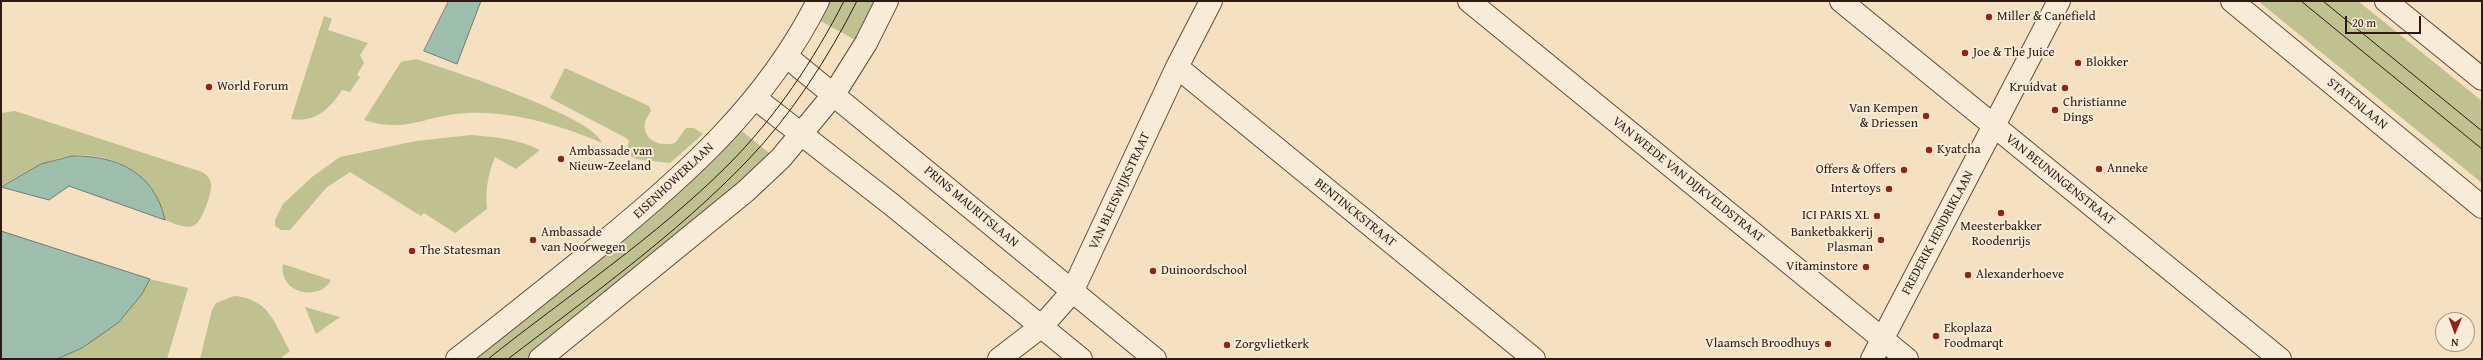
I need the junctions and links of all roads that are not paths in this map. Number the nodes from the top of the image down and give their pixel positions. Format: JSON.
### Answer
{"nodes":[{"id":1,"x":818,"y":1,"type":"edge"},
{"id":2,"x":887,"y":1,"type":"edge"},
{"id":3,"x":1211,"y":1,"type":"edge"},
{"id":4,"x":1469,"y":1,"type":"edge"},
{"id":5,"x":1841,"y":1,"type":"edge"},
{"id":6,"x":2059,"y":1,"type":"edge"},
{"id":7,"x":2232,"y":1,"type":"edge"},
{"id":8,"x":2386,"y":1,"type":"edge"},
{"id":9,"x":786,"y":56,"type":"junction"},
{"id":10,"x":1177,"y":67,"type":"junction"},
{"id":11,"x":2482,"y":79,"type":"edge"},
{"id":12,"x":834,"y":94,"type":"junction"},
{"id":13,"x":756,"y":98,"type":"junction"},
{"id":14,"x":1993,"y":126,"type":"junction"},
{"id":15,"x":802,"y":135,"type":"junction"},
{"id":16,"x":2482,"y":207,"type":"edge"},
{"id":17,"x":1072,"y":292,"type":"junction"},
{"id":18,"x":1042,"y":326,"type":"junction"},
{"id":19,"x":1882,"y":339,"type":"junction"},
{"id":20,"x":457,"y":359,"type":"edge"},
{"id":21,"x":540,"y":359,"type":"edge"},
{"id":22,"x":999,"y":359,"type":"edge"},
{"id":23,"x":1081,"y":359,"type":"edge"},
{"id":24,"x":1155,"y":359,"type":"edge"},
{"id":25,"x":1534,"y":359,"type":"edge"},
{"id":26,"x":1872,"y":359,"type":"edge"},
{"id":27,"x":1907,"y":359,"type":"edge"},
{"id":28,"x":2280,"y":359,"type":"edge"}],
"edges":[{"from":1,"to":9,"type":"street","name":"EISENHOWERLAAN"},
{"from":2,"to":12,"type":"street"},
{"from":3,"to":10,"type":"street","name":"VAN BLEISWIJKSTRAAT"},
{"from":4,"to":19,"type":"street","name":"VAN WEEDE VAN DIJKVELDSTRAAT"},
{"from":5,"to":14,"type":"street","name":"VAN BEUNINGENSTRAAT"},
{"from":6,"to":14,"type":"street","name":"FREDERIK HENDRIKLAAN"},
{"from":7,"to":16,"type":"street","name":"STATENLAAN"},
{"from":8,"to":11,"type":"street"},
{"from":9,"to":12,"type":"street","name":"PRINS MAURITSLAAN"},
{"from":9,"to":13,"type":"street","name":"EISENHOWERLAAN"},
{"from":10,"to":17,"type":"street","name":"VAN BLEISWIJKSTRAAT"},
{"from":10,"to":25,"type":"street","name":"BENTINCKSTRAAT"},
{"from":12,"to":15,"type":"street"},
{"from":12,"to":17,"type":"street","name":"PRINS MAURITSLAAN"},
{"from":13,"to":15,"type":"street"},
{"from":13,"to":20,"type":"street","name":"EISENHOWERLAAN"},
{"from":14,"to":19,"type":"street","name":"FREDERIK HENDRIKLAAN"},
{"from":14,"to":28,"type":"street","name":"VAN BEUNINGENSTRAAT"},
{"from":15,"to":18,"type":"street"},
{"from":15,"to":21,"type":"street"},
{"from":17,"to":18,"type":"street","name":"VAN BLEISWIJKSTRAAT"},
{"from":17,"to":24,"type":"street","name":"PRINS MAURITSLAAN"},
{"from":18,"to":22,"type":"street","name":"VAN BLEISWIJKSTRAAT"},
{"from":18,"to":23,"type":"street"},
{"from":19,"to":26,"type":"street","name":"FREDERIK HENDRIKLAAN"},
{"from":19,"to":27,"type":"street","name":"VAN WEEDE VAN DIJKVELDSTRAAT"}]}
